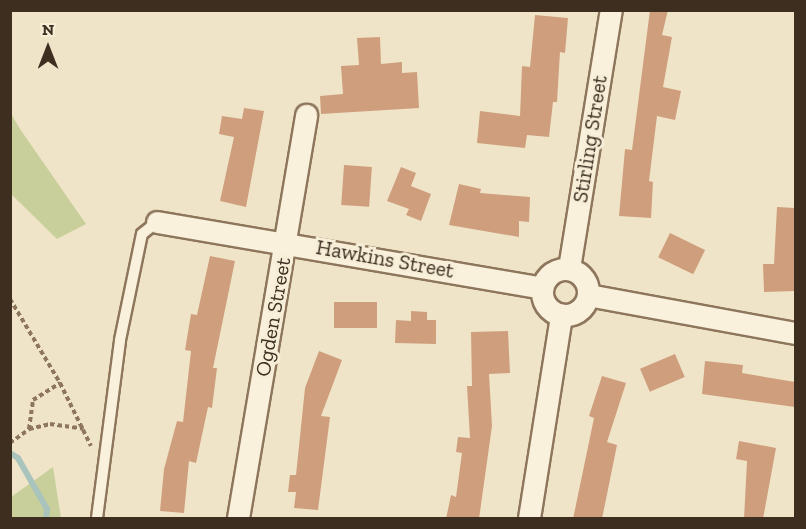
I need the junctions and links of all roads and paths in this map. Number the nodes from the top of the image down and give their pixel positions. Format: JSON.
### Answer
{"nodes":[{"id":1,"x":611,"y":10,"type":"edge"},
{"id":2,"x":306,"y":116,"type":"dead end"},
{"id":3,"x":157,"y":222,"type":"joint"},
{"id":4,"x":286,"y":242,"type":"junction"},
{"id":5,"x":569,"y":268,"type":"junction"},
{"id":6,"x":542,"y":288,"type":"junction"},
{"id":7,"x":588,"y":295,"type":"junction"},
{"id":8,"x":10,"y":300,"type":"edge"},
{"id":9,"x":561,"y":315,"type":"junction"},
{"id":10,"x":795,"y":333,"type":"edge"},
{"id":11,"x":60,"y":383,"type":"junction"},
{"id":12,"x":29,"y":429,"type":"junction"},
{"id":13,"x":84,"y":429,"type":"junction"},
{"id":14,"x":10,"y":443,"type":"edge"},
{"id":15,"x":106,"y":472,"type":"junction"},
{"id":16,"x":98,"y":519,"type":"edge"},
{"id":17,"x":238,"y":519,"type":"edge"},
{"id":18,"x":529,"y":519,"type":"edge"}],
"edges":[{"from":1,"to":5,"type":"street","name":"Stirling Street"},
{"from":2,"to":4,"type":"street","name":"Ogden Street"},
{"from":3,"to":4,"type":"street","name":"Hawkins Street"},
{"from":3,"to":15,"type":"lane"},
{"from":4,"to":6,"type":"street","name":"Hawkins Street"},
{"from":4,"to":17,"type":"street","name":"Ogden Street"},
{"from":5,"to":6,"type":"street"},
{"from":5,"to":7,"type":"street"},
{"from":6,"to":9,"type":"street"},
{"from":7,"to":9,"type":"street"},
{"from":7,"to":10,"type":"street"},
{"from":8,"to":11,"type":"path"},
{"from":9,"to":18,"type":"street"},
{"from":11,"to":12,"type":"path"},
{"from":11,"to":13,"type":"path"},
{"from":12,"to":13,"type":"path"},
{"from":12,"to":14,"type":"path"},
{"from":13,"to":15,"type":"path"},
{"from":15,"to":16,"type":"lane"}]}
